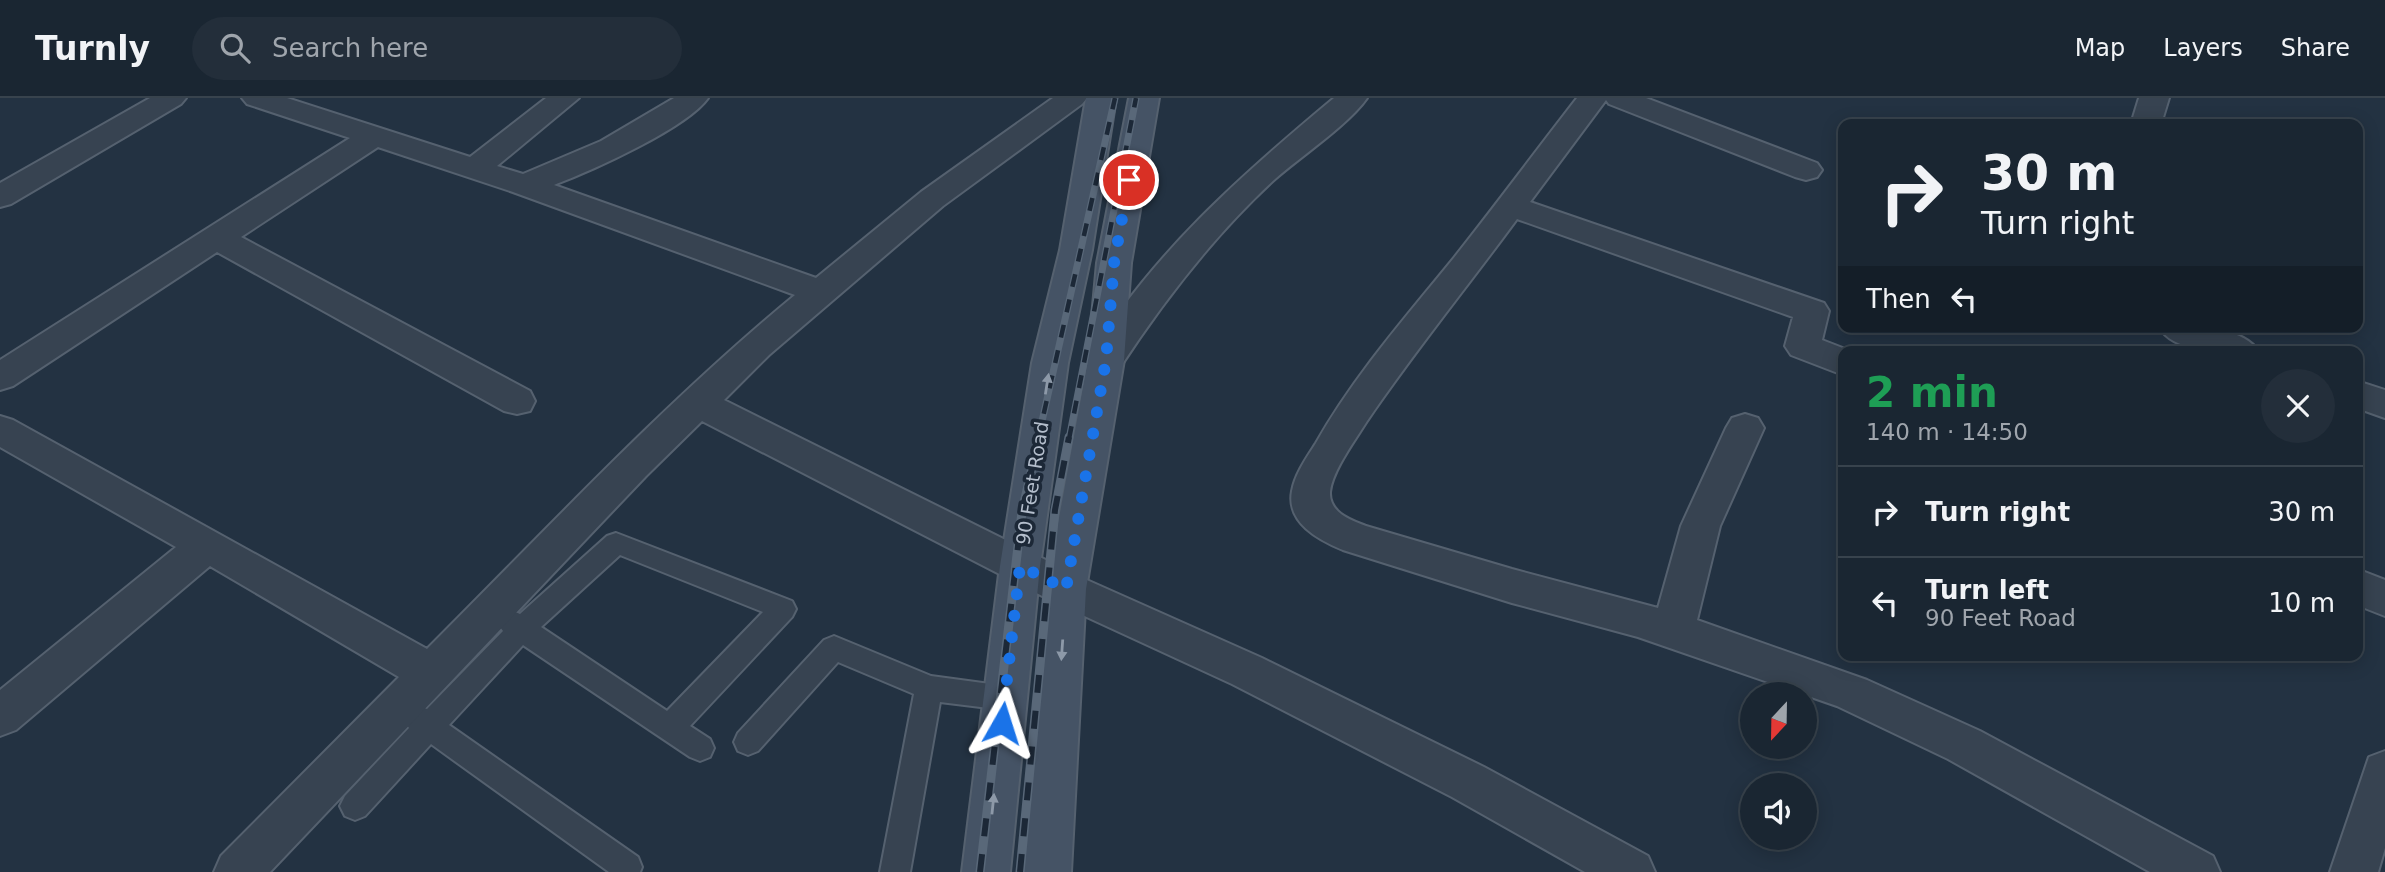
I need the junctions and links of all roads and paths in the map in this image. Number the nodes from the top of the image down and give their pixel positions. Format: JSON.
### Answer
{"nodes":[{"id":1,"x":171,"y":98,"type":"edge"},
{"id":2,"x":257,"y":98,"type":"edge"},
{"id":3,"x":564,"y":98,"type":"edge"},
{"id":4,"x":692,"y":98,"type":"edge"},
{"id":5,"x":1072,"y":98,"type":"edge"},
{"id":6,"x":1101,"y":98,"type":"edge"},
{"id":7,"x":1144,"y":98,"type":"edge"},
{"id":8,"x":1352,"y":98,"type":"edge"},
{"id":9,"x":1592,"y":98,"type":"edge"},
{"id":10,"x":1619,"y":98,"type":"edge"},
{"id":11,"x":2154,"y":98,"type":"edge"},
{"id":12,"x":2148,"y":119,"type":"edge"},
{"id":13,"x":376,"y":135,"type":"junction"},
{"id":14,"x":474,"y":169,"type":"junction"},
{"id":15,"x":1806,"y":170,"type":"dead end"},
{"id":16,"x":524,"y":186,"type":"junction"},
{"id":17,"x":0,"y":197,"type":"edge"},
{"id":18,"x":1510,"y":205,"type":"junction"},
{"id":19,"x":217,"y":238,"type":"junction"},
{"id":20,"x":821,"y":292,"type":"junction"},
{"id":21,"x":2192,"y":333,"type":"edge"},
{"id":22,"x":2225,"y":346,"type":"edge"},
{"id":23,"x":1106,"y":360,"type":"junction"},
{"id":24,"x":1838,"y":360,"type":"edge"},
{"id":25,"x":0,"y":377,"type":"edge"},
{"id":26,"x":2363,"y":396,"type":"edge"},
{"id":27,"x":517,"y":401,"type":"dead end"},
{"id":28,"x":698,"y":403,"type":"junction"},
{"id":29,"x":2385,"y":404,"type":"edge"},
{"id":30,"x":1745,"y":428,"type":"dead end"},
{"id":31,"x":0,"y":430,"type":"edge"},
{"id":32,"x":207,"y":545,"type":"junction"},
{"id":33,"x":1020,"y":566,"type":"junction"},
{"id":34,"x":1066,"y":589,"type":"junction"},
{"id":35,"x":2363,"y":589,"type":"edge"},
{"id":36,"x":2385,"y":599,"type":"edge"},
{"id":37,"x":507,"y":620,"type":"junction"},
{"id":38,"x":1674,"y":630,"type":"junction"},
{"id":39,"x":431,"y":673,"type":"junction"},
{"id":40,"x":929,"y":688,"type":"junction"},
{"id":41,"x":1005,"y":698,"type":"junction"},
{"id":42,"x":0,"y":716,"type":"edge"},
{"id":43,"x":415,"y":716,"type":"junction"},
{"id":44,"x":669,"y":728,"type":"junction"},
{"id":45,"x":748,"y":742,"type":"dead end"},
{"id":46,"x":700,"y":748,"type":"dead end"},
{"id":47,"x":2385,"y":772,"type":"edge"},
{"id":48,"x":355,"y":806,"type":"dead end"},
{"id":49,"x":627,"y":867,"type":"dead end"},
{"id":50,"x":238,"y":872,"type":"edge"},
{"id":51,"x":895,"y":872,"type":"edge"},
{"id":52,"x":986,"y":872,"type":"edge"},
{"id":53,"x":1047,"y":872,"type":"edge"},
{"id":54,"x":1631,"y":872,"type":"edge"},
{"id":55,"x":2196,"y":872,"type":"edge"},
{"id":56,"x":2354,"y":872,"type":"edge"}],
"edges":[{"from":1,"to":17,"type":"street"},
{"from":2,"to":13,"type":"street"},
{"from":3,"to":14,"type":"street"},
{"from":4,"to":16,"type":"street"},
{"from":5,"to":20,"type":"street"},
{"from":33,"to":6,"type":"main road","name":"90 Feet Road","one_way":true},
{"from":7,"to":23,"type":"main road"},
{"from":8,"to":23,"type":"street"},
{"from":9,"to":18,"type":"street"},
{"from":10,"to":15,"type":"street"},
{"from":11,"to":12,"type":"street"},
{"from":13,"to":14,"type":"street"},
{"from":13,"to":19,"type":"street"},
{"from":14,"to":16,"type":"street"},
{"from":16,"to":20,"type":"street"},
{"from":18,"to":24,"type":"street"},
{"from":18,"to":38,"type":"street"},
{"from":19,"to":25,"type":"street"},
{"from":19,"to":27,"type":"street"},
{"from":20,"to":28,"type":"street"},
{"from":21,"to":22,"type":"street"},
{"from":23,"to":34,"type":"main road"},
{"from":26,"to":29,"type":"street"},
{"from":28,"to":33,"type":"street"},
{"from":28,"to":37,"type":"street"},
{"from":30,"to":38,"type":"street"},
{"from":31,"to":32,"type":"street"},
{"from":32,"to":39,"type":"street"},
{"from":32,"to":42,"type":"street"},
{"from":33,"to":34,"type":"street"},
{"from":33,"to":41,"type":"main road","name":"90 Feet Road"},
{"from":34,"to":53,"type":"main road","one_way":true},
{"from":34,"to":54,"type":"street"},
{"from":35,"to":36,"type":"street"},
{"from":37,"to":39,"type":"street"},
{"from":37,"to":43,"type":"lane"},
{"from":37,"to":44,"type":"lane"},
{"from":37,"to":44,"type":"lane"},
{"from":38,"to":55,"type":"street"},
{"from":39,"to":43,"type":"street"},
{"from":40,"to":41,"type":"lane"},
{"from":40,"to":45,"type":"lane"},
{"from":40,"to":51,"type":"lane"},
{"from":52,"to":41,"type":"main road","name":"90 Feet Road","one_way":true},
{"from":43,"to":48,"type":"lane"},
{"from":43,"to":49,"type":"lane"},
{"from":43,"to":50,"type":"street"},
{"from":44,"to":46,"type":"lane"},
{"from":47,"to":56,"type":"street"}]}
